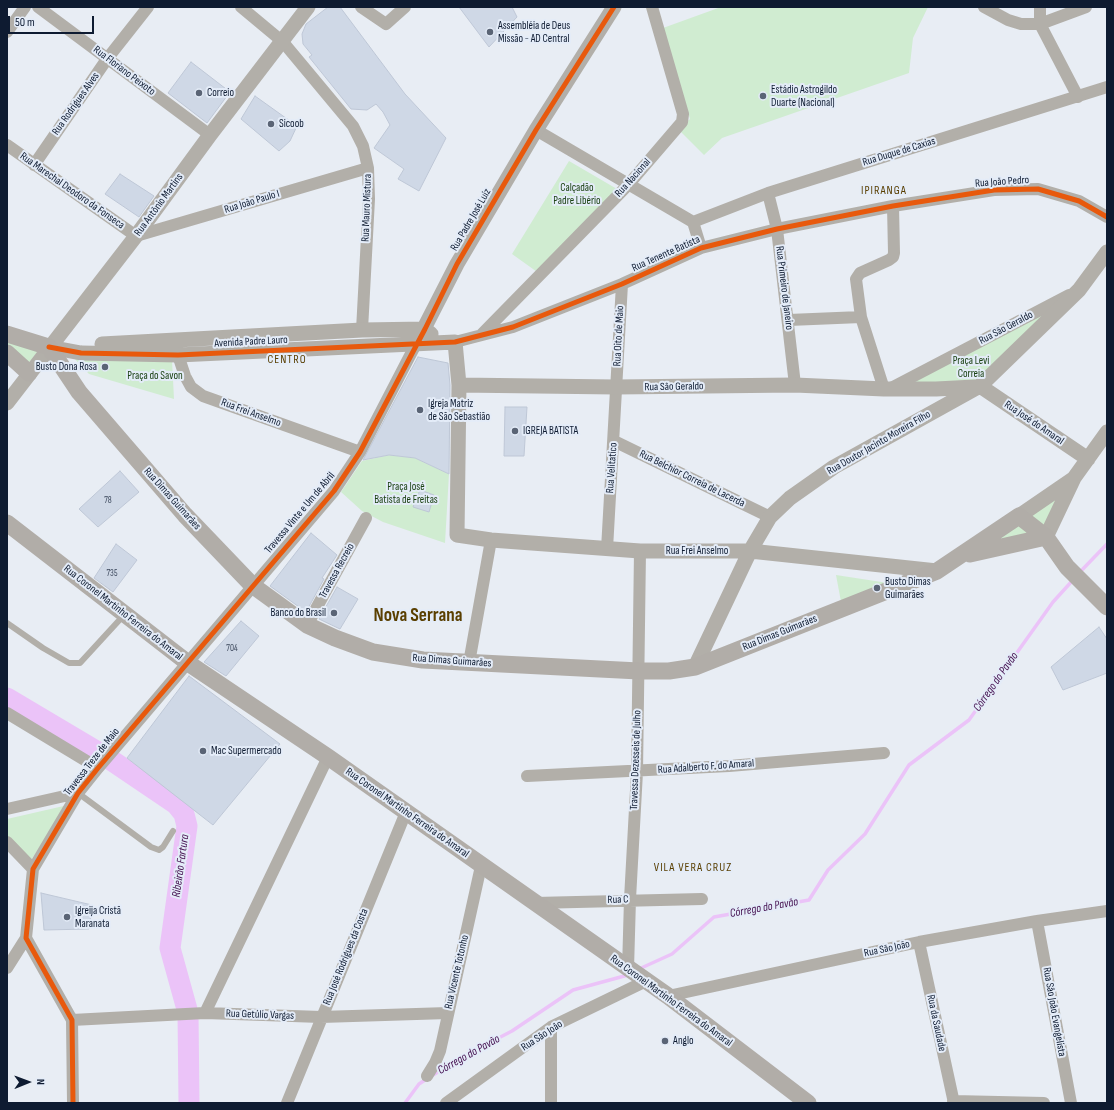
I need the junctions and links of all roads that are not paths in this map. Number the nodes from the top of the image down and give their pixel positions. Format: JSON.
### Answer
{"nodes":[{"id":1,"x":25,"y":7,"type":"edge"},
{"id":2,"x":38,"y":7,"type":"edge"},
{"id":3,"x":148,"y":7,"type":"edge"},
{"id":4,"x":241,"y":7,"type":"edge"},
{"id":5,"x":308,"y":7,"type":"edge"},
{"id":6,"x":361,"y":7,"type":"edge"},
{"id":7,"x":405,"y":7,"type":"edge"},
{"id":8,"x":614,"y":7,"type":"edge"},
{"id":9,"x":652,"y":7,"type":"edge"},
{"id":10,"x":984,"y":7,"type":"edge"},
{"id":11,"x":1040,"y":7,"type":"edge"},
{"id":12,"x":1086,"y":7,"type":"edge"},
{"id":13,"x":1040,"y":24,"type":"junction"},
{"id":14,"x":7,"y":32,"type":"edge"},
{"id":15,"x":282,"y":42,"type":"junction"},
{"id":16,"x":107,"y":59,"type":"junction"},
{"id":17,"x":1107,"y":87,"type":"edge"},
{"id":18,"x":1078,"y":97,"type":"junction"},
{"id":19,"x":536,"y":130,"type":"junction"},
{"id":20,"x":210,"y":135,"type":"junction"},
{"id":21,"x":7,"y":145,"type":"edge"},
{"id":22,"x":34,"y":165,"type":"junction"},
{"id":23,"x":368,"y":168,"type":"junction"},
{"id":24,"x":628,"y":185,"type":"junction"},
{"id":25,"x":768,"y":193,"type":"junction"},
{"id":26,"x":892,"y":206,"type":"junction"},
{"id":27,"x":1107,"y":217,"type":"edge"},
{"id":28,"x":693,"y":222,"type":"junction"},
{"id":29,"x":776,"y":229,"type":"junction"},
{"id":30,"x":136,"y":236,"type":"junction"},
{"id":31,"x":701,"y":248,"type":"junction"},
{"id":32,"x":1107,"y":252,"type":"edge"},
{"id":33,"x":622,"y":284,"type":"junction"},
{"id":34,"x":1079,"y":290,"type":"junction"},
{"id":35,"x":862,"y":317,"type":"junction"},
{"id":36,"x":789,"y":320,"type":"junction"},
{"id":37,"x":425,"y":329,"type":"junction"},
{"id":38,"x":362,"y":330,"type":"junction"},
{"id":39,"x":7,"y":334,"type":"edge"},
{"id":40,"x":481,"y":335,"type":"junction"},
{"id":41,"x":448,"y":342,"type":"junction"},
{"id":42,"x":416,"y":344,"type":"junction"},
{"id":43,"x":49,"y":347,"type":"junction"},
{"id":44,"x":177,"y":348,"type":"junction"},
{"id":45,"x":7,"y":352,"type":"edge"},
{"id":46,"x":29,"y":373,"type":"junction"},
{"id":47,"x":795,"y":384,"type":"junction"},
{"id":48,"x":459,"y":385,"type":"junction"},
{"id":49,"x":980,"y":386,"type":"junction"},
{"id":50,"x":616,"y":388,"type":"junction"},
{"id":51,"x":887,"y":389,"type":"junction"},
{"id":52,"x":7,"y":403,"type":"edge"},
{"id":53,"x":1107,"y":432,"type":"edge"},
{"id":54,"x":614,"y":441,"type":"junction"},
{"id":55,"x":360,"y":452,"type":"junction"},
{"id":56,"x":1088,"y":459,"type":"junction"},
{"id":57,"x":1074,"y":478,"type":"junction"},
{"id":58,"x":1019,"y":516,"type":"junction"},
{"id":59,"x":770,"y":517,"type":"junction"},
{"id":60,"x":366,"y":518,"type":"dead end"},
{"id":61,"x":7,"y":523,"type":"edge"},
{"id":62,"x":1046,"y":537,"type":"junction"},
{"id":63,"x":491,"y":540,"type":"junction"},
{"id":64,"x":607,"y":549,"type":"junction"},
{"id":65,"x":640,"y":551,"type":"junction"},
{"id":66,"x":750,"y":551,"type":"junction"},
{"id":67,"x":960,"y":556,"type":"junction"},
{"id":68,"x":937,"y":571,"type":"junction"},
{"id":69,"x":252,"y":585,"type":"junction"},
{"id":70,"x":1107,"y":607,"type":"edge"},
{"id":71,"x":125,"y":614,"type":"junction"},
{"id":72,"x":7,"y":623,"type":"edge"},
{"id":73,"x":307,"y":625,"type":"junction"},
{"id":74,"x":188,"y":663,"type":"junction"},
{"id":75,"x":469,"y":663,"type":"junction"},
{"id":76,"x":694,"y":667,"type":"junction"},
{"id":77,"x":639,"y":671,"type":"junction"},
{"id":78,"x":7,"y":713,"type":"edge"},
{"id":79,"x":884,"y":753,"type":"dead end"},
{"id":80,"x":328,"y":757,"type":"junction"},
{"id":81,"x":100,"y":765,"type":"junction"},
{"id":82,"x":637,"y":772,"type":"junction"},
{"id":83,"x":527,"y":776,"type":"dead end"},
{"id":84,"x":78,"y":793,"type":"junction"},
{"id":85,"x":7,"y":810,"type":"edge"},
{"id":86,"x":406,"y":812,"type":"junction"},
{"id":87,"x":173,"y":831,"type":"dead end"},
{"id":88,"x":7,"y":842,"type":"edge"},
{"id":89,"x":481,"y":866,"type":"junction"},
{"id":90,"x":33,"y":869,"type":"junction"},
{"id":91,"x":630,"y":899,"type":"junction"},
{"id":92,"x":702,"y":899,"type":"dead end"},
{"id":93,"x":535,"y":903,"type":"junction"},
{"id":94,"x":1107,"y":912,"type":"edge"},
{"id":95,"x":1037,"y":921,"type":"junction"},
{"id":96,"x":26,"y":938,"type":"junction"},
{"id":97,"x":919,"y":942,"type":"junction"},
{"id":98,"x":7,"y":968,"type":"edge"},
{"id":99,"x":628,"y":970,"type":"junction"},
{"id":100,"x":645,"y":981,"type":"junction"},
{"id":101,"x":668,"y":996,"type":"junction"},
{"id":102,"x":201,"y":1013,"type":"junction"},
{"id":103,"x":448,"y":1013,"type":"junction"},
{"id":104,"x":321,"y":1017,"type":"junction"},
{"id":105,"x":72,"y":1020,"type":"junction"},
{"id":106,"x":551,"y":1027,"type":"junction"},
{"id":107,"x":427,"y":1076,"type":"dead end"},
{"id":108,"x":803,"y":1101,"type":"edge"},
{"id":109,"x":954,"y":1102,"type":"edge"},
{"id":110,"x":73,"y":1103,"type":"edge"},
{"id":111,"x":287,"y":1103,"type":"edge"},
{"id":112,"x":446,"y":1103,"type":"edge"},
{"id":113,"x":551,"y":1103,"type":"edge"},
{"id":114,"x":1044,"y":1103,"type":"edge"},
{"id":115,"x":1070,"y":1103,"type":"edge"}],
"edges":[{"from":1,"to":14,"type":"street"},
{"from":2,"to":16,"type":"street","name":"Rua Floriano Peixoto"},
{"from":3,"to":16,"type":"street","name":"Rua Rodrigues Alves"},
{"from":4,"to":15,"type":"street","name":"Rua Mauro Mistura"},
{"from":5,"to":15,"type":"street","name":"Rua Antônio Martins"},
{"from":6,"to":7,"type":"street"},
{"from":8,"to":19,"type":"street","name":"Rua Padre José Luiz"},
{"from":9,"to":24,"type":"street","name":"Rua Nacional"},
{"from":10,"to":13,"type":"street"},
{"from":11,"to":13,"type":"street"},
{"from":12,"to":13,"type":"street"},
{"from":13,"to":18,"type":"street"},
{"from":15,"to":20,"type":"street","name":"Rua Antônio Martins"},
{"from":15,"to":23,"type":"street","name":"Rua Mauro Mistura"},
{"from":16,"to":20,"type":"street","name":"Rua Floriano Peixoto"},
{"from":16,"to":22,"type":"street","name":"Rua Rodrigues Alves"},
{"from":17,"to":18,"type":"street","name":"Rua Duque de Caxias"},
{"from":18,"to":25,"type":"street","name":"Rua Duque de Caxias"},
{"from":19,"to":24,"type":"street"},
{"from":19,"to":37,"type":"street","name":"Rua Padre José Luiz"},
{"from":20,"to":30,"type":"street","name":"Rua Antônio Martins"},
{"from":21,"to":22,"type":"street","name":"Rua Marechal Deodoro da Fonseca"},
{"from":22,"to":30,"type":"street","name":"Rua Marechal Deodoro da Fonseca"},
{"from":23,"to":30,"type":"street","name":"Rua João Paulo I"},
{"from":23,"to":38,"type":"street","name":"Rua Mauro Mistura"},
{"from":24,"to":28,"type":"street"},
{"from":24,"to":40,"type":"street","name":"Rua Nacional"},
{"from":25,"to":28,"type":"street","name":"Rua Duque de Caxias"},
{"from":25,"to":29,"type":"street","name":"Rua Primeiro de Janeiro"},
{"from":26,"to":27,"type":"street","name":"Rua João Pedro"},
{"from":26,"to":29,"type":"street","name":"Rua Tenente Batista"},
{"from":26,"to":35,"type":"street"},
{"from":28,"to":31,"type":"street"},
{"from":29,"to":31,"type":"street","name":"Rua Tenente Batista"},
{"from":29,"to":36,"type":"street","name":"Rua Primeiro de Janeiro"},
{"from":30,"to":43,"type":"street","name":"Rua Antônio Martins"},
{"from":31,"to":33,"type":"street","name":"Rua Tenente Batista"},
{"from":32,"to":34,"type":"street","name":"Rua Doutor Jacinto Moreira Filho"},
{"from":33,"to":40,"type":"street","name":"Rua Tenente Batista"},
{"from":33,"to":50,"type":"street","name":"Rua Oito de Maio"},
{"from":34,"to":49,"type":"street","name":"Rua Doutor Jacinto Moreira Filho"},
{"from":34,"to":51,"type":"street","name":"Rua São Geraldo"},
{"from":35,"to":36,"type":"street"},
{"from":35,"to":51,"type":"street"},
{"from":36,"to":47,"type":"street","name":"Rua Primeiro de Janeiro"},
{"from":37,"to":38,"type":"street","name":"Avenida Padre Lauro"},
{"from":37,"to":41,"type":"street"},
{"from":37,"to":42,"type":"street","name":"Rua Padre José Luiz"},
{"from":38,"to":44,"type":"street","name":"Avenida Padre Lauro"},
{"from":39,"to":43,"type":"main road"},
{"from":40,"to":41,"type":"street","name":"Rua Tenente Batista"},
{"from":41,"to":42,"type":"street","name":"Avenida Padre Lauro"},
{"from":41,"to":48,"type":"street"},
{"from":42,"to":44,"type":"street","name":"Avenida Padre Lauro"},
{"from":42,"to":55,"type":"street","name":"Rua Padre José Luiz"},
{"from":43,"to":44,"type":"street","name":"Avenida Padre Lauro"},
{"from":43,"to":46,"type":"street","name":"Rua Antônio Martins"},
{"from":43,"to":69,"type":"main road","name":"Rua Dimas Guimarães"},
{"from":44,"to":55,"type":"street","name":"Rua Frei Anselmo"},
{"from":45,"to":46,"type":"main road"},
{"from":46,"to":52,"type":"street","name":"Rua Antônio Martins"},
{"from":47,"to":50,"type":"street","name":"Rua São Geraldo"},
{"from":47,"to":51,"type":"street","name":"Rua São Geraldo"},
{"from":48,"to":50,"type":"street","name":"Rua São Geraldo"},
{"from":48,"to":63,"type":"street","name":"Rua Frei Anselmo"},
{"from":49,"to":51,"type":"street","name":"Rua São Geraldo"},
{"from":49,"to":56,"type":"street","name":"Rua José do Amaral"},
{"from":49,"to":59,"type":"street","name":"Rua Doutor Jacinto Moreira Filho"},
{"from":50,"to":54,"type":"street","name":"Rua Velitatico"},
{"from":53,"to":56,"type":"street","name":"Rua Dimas Guimarães"},
{"from":54,"to":59,"type":"street","name":"Rua Belchior Correia de Lacerda"},
{"from":54,"to":64,"type":"street","name":"Rua Velitatico"},
{"from":55,"to":69,"type":"street","name":"Travessa Vinte e Um de Abril"},
{"from":56,"to":57,"type":"street","name":"Rua Dimas Guimarães"},
{"from":57,"to":58,"type":"street","name":"Rua Dimas Guimarães"},
{"from":57,"to":62,"type":"street","name":"Rua Dimas Guimarães"},
{"from":58,"to":62,"type":"main road"},
{"from":58,"to":67,"type":"main road","name":"Rua Dimas Guimarães"},
{"from":59,"to":66,"type":"street","name":"Rua Doutor Jacinto Moreira Filho"},
{"from":60,"to":73,"type":"street","name":"Travessa Recreio"},
{"from":61,"to":71,"type":"main road","name":"Rua Coronel Martinho Ferreira do Amaral"},
{"from":62,"to":67,"type":"main road","name":"Rua Dimas Guimarães"},
{"from":62,"to":70,"type":"main road"},
{"from":63,"to":64,"type":"street","name":"Rua Frei Anselmo"},
{"from":63,"to":75,"type":"street"},
{"from":64,"to":65,"type":"street","name":"Rua Frei Anselmo"},
{"from":65,"to":66,"type":"street","name":"Rua Frei Anselmo"},
{"from":65,"to":77,"type":"street","name":"Travessa Dezesseis de Julho"},
{"from":66,"to":68,"type":"street","name":"Rua Frei Anselmo"},
{"from":66,"to":76,"type":"street","name":"Rua Doutor Jacinto Moreira Filho"},
{"from":67,"to":68,"type":"main road","name":"Rua Dimas Guimarães"},
{"from":68,"to":76,"type":"main road","name":"Rua Dimas Guimarães"},
{"from":69,"to":73,"type":"main road","name":"Rua Dimas Guimarães"},
{"from":69,"to":74,"type":"street","name":"Travessa Treze de Maio"},
{"from":71,"to":72,"type":"lane"},
{"from":71,"to":74,"type":"main road","name":"Rua Coronel Martinho Ferreira do Amaral"},
{"from":73,"to":75,"type":"main road","name":"Rua Dimas Guimarães"},
{"from":74,"to":80,"type":"main road","name":"Rua Coronel Martinho Ferreira do Amaral"},
{"from":74,"to":81,"type":"street","name":"Travessa Treze de Maio"},
{"from":75,"to":77,"type":"main road","name":"Rua Dimas Guimarães"},
{"from":76,"to":77,"type":"main road","name":"Rua Dimas Guimarães"},
{"from":77,"to":82,"type":"street","name":"Travessa Dezesseis de Julho"},
{"from":78,"to":81,"type":"street"},
{"from":79,"to":82,"type":"street","name":"Rua Adalberto F. do Amaral"},
{"from":80,"to":86,"type":"main road","name":"Rua Coronel Martinho Ferreira do Amaral"},
{"from":80,"to":102,"type":"street"},
{"from":81,"to":84,"type":"street","name":"Travessa Treze de Maio"},
{"from":82,"to":83,"type":"street","name":"Rua Adalberto F. do Amaral"},
{"from":82,"to":91,"type":"street","name":"Travessa Dezesseis de Julho"},
{"from":84,"to":85,"type":"street"},
{"from":84,"to":87,"type":"lane"},
{"from":84,"to":90,"type":"street","name":"Travessa Treze de Maio"},
{"from":86,"to":89,"type":"main road","name":"Rua Coronel Martinho Ferreira do Amaral"},
{"from":86,"to":104,"type":"street","name":"Rua José Rodrigues da Costa"},
{"from":88,"to":90,"type":"street"},
{"from":89,"to":93,"type":"main road","name":"Rua Coronel Martinho Ferreira do Amaral"},
{"from":89,"to":103,"type":"street","name":"Rua Vicente Totonho"},
{"from":90,"to":96,"type":"street","name":"Travessa Treze de Maio"},
{"from":91,"to":92,"type":"street","name":"Rua C"},
{"from":91,"to":93,"type":"street","name":"Rua C"},
{"from":91,"to":99,"type":"street","name":"Travessa Dezesseis de Julho"},
{"from":93,"to":99,"type":"main road","name":"Rua Coronel Martinho Ferreira do Amaral"},
{"from":94,"to":95,"type":"street","name":"Rua São João"},
{"from":95,"to":97,"type":"street","name":"Rua São João"},
{"from":95,"to":115,"type":"street","name":"Rua São João Evangelista"},
{"from":96,"to":98,"type":"street"},
{"from":96,"to":105,"type":"street"},
{"from":97,"to":101,"type":"street","name":"Rua São João"},
{"from":97,"to":109,"type":"street","name":"Rua da Saudade"},
{"from":99,"to":100,"type":"main road","name":"Rua Coronel Martinho Ferreira do Amaral"},
{"from":100,"to":101,"type":"main road","name":"Rua Coronel Martinho Ferreira do Amaral"},
{"from":100,"to":106,"type":"street","name":"Rua São João"},
{"from":101,"to":108,"type":"main road","name":"Rua Coronel Martinho Ferreira do Amaral"},
{"from":102,"to":104,"type":"street","name":"Rua Getúlio Vargas"},
{"from":102,"to":105,"type":"street","name":"Rua Getúlio Vargas"},
{"from":103,"to":104,"type":"street","name":"Rua Getúlio Vargas"},
{"from":103,"to":107,"type":"street","name":"Rua Vicente Totonho"},
{"from":104,"to":111,"type":"street","name":"Rua José Rodrigues da Costa"},
{"from":105,"to":110,"type":"street"},
{"from":106,"to":112,"type":"street","name":"Rua São João"},
{"from":106,"to":113,"type":"street"},
{"from":109,"to":114,"type":"street"}]}
